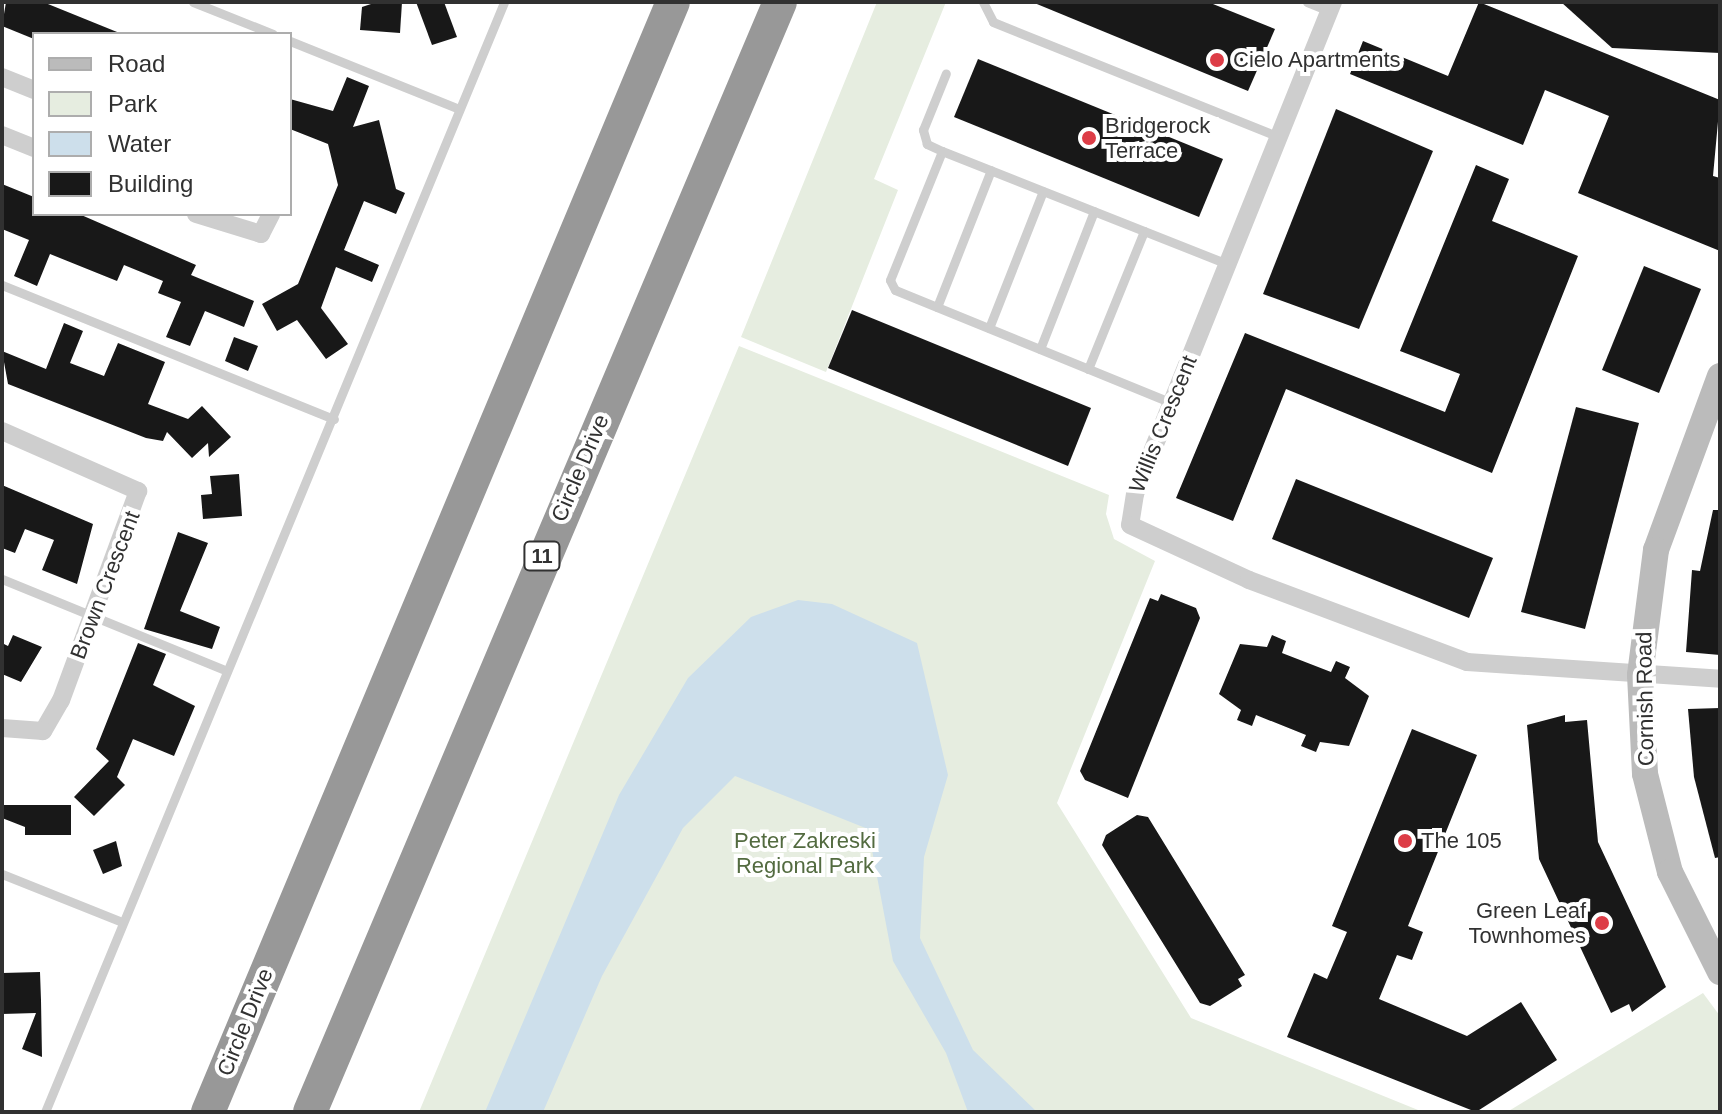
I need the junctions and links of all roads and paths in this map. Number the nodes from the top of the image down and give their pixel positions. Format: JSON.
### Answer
{"nodes":[{"id":1,"x":193,"y":2,"type":"edge"},
{"id":2,"x":504,"y":2,"type":"edge"},
{"id":3,"x":673,"y":2,"type":"edge"},
{"id":4,"x":780,"y":2,"type":"edge"},
{"id":5,"x":983,"y":2,"type":"edge"},
{"id":6,"x":1307,"y":2,"type":"edge"},
{"id":7,"x":1331,"y":7,"type":"edge"},
{"id":8,"x":268,"y":32,"type":"edge"},
{"id":9,"x":292,"y":42,"type":"edge"},
{"id":10,"x":946,"y":73,"type":"dead end"},
{"id":11,"x":2,"y":77,"type":"edge"},
{"id":12,"x":32,"y":89,"type":"edge"},
{"id":13,"x":459,"y":109,"type":"junction"},
{"id":14,"x":2,"y":135,"type":"edge"},
{"id":15,"x":1279,"y":137,"type":"junction"},
{"id":16,"x":32,"y":147,"type":"edge"},
{"id":17,"x":942,"y":151,"type":"junction"},
{"id":18,"x":991,"y":170,"type":"junction"},
{"id":19,"x":1043,"y":191,"type":"junction"},
{"id":20,"x":1094,"y":211,"type":"junction"},
{"id":21,"x":202,"y":216,"type":"edge"},
{"id":22,"x":270,"y":216,"type":"edge"},
{"id":23,"x":1144,"y":231,"type":"junction"},
{"id":24,"x":1227,"y":264,"type":"junction"},
{"id":25,"x":2,"y":285,"type":"edge"},
{"id":26,"x":937,"y":307,"type":"junction"},
{"id":27,"x":989,"y":328,"type":"junction"},
{"id":28,"x":1040,"y":349,"type":"junction"},
{"id":29,"x":1088,"y":369,"type":"junction"},
{"id":30,"x":1720,"y":376,"type":"edge"},
{"id":31,"x":1172,"y":403,"type":"junction"},
{"id":32,"x":334,"y":419,"type":"junction"},
{"id":33,"x":2,"y":431,"type":"edge"},
{"id":34,"x":2,"y":579,"type":"edge"},
{"id":35,"x":93,"y":616,"type":"junction"},
{"id":36,"x":227,"y":671,"type":"junction"},
{"id":37,"x":1640,"y":675,"type":"junction"},
{"id":38,"x":1720,"y":679,"type":"edge"},
{"id":39,"x":2,"y":728,"type":"edge"},
{"id":40,"x":2,"y":874,"type":"edge"},
{"id":41,"x":122,"y":922,"type":"junction"},
{"id":42,"x":1720,"y":972,"type":"edge"},
{"id":43,"x":45,"y":1112,"type":"edge"},
{"id":44,"x":208,"y":1112,"type":"edge"},
{"id":45,"x":310,"y":1112,"type":"edge"}],
"edges":[{"from":1,"to":8,"type":"lane"},
{"from":2,"to":13,"type":"lane"},
{"from":3,"to":44,"type":"highway","name":"Circle Drive"},
{"from":4,"to":45,"type":"highway","name":"Circle Drive","number":"11"},
{"from":5,"to":15,"type":"lane"},
{"from":6,"to":7,"type":"lane"},
{"from":7,"to":15,"type":"street","name":"Willis Crescent"},
{"from":9,"to":13,"type":"lane"},
{"from":10,"to":17,"type":"lane"},
{"from":11,"to":12,"type":"street"},
{"from":13,"to":32,"type":"lane"},
{"from":14,"to":16,"type":"street"},
{"from":15,"to":24,"type":"street","name":"Willis Crescent"},
{"from":17,"to":18,"type":"lane"},
{"from":17,"to":26,"type":"lane"},
{"from":18,"to":19,"type":"lane"},
{"from":18,"to":26,"type":"lane"},
{"from":19,"to":20,"type":"lane"},
{"from":19,"to":27,"type":"lane"},
{"from":20,"to":23,"type":"lane"},
{"from":20,"to":28,"type":"lane"},
{"from":21,"to":22,"type":"street"},
{"from":23,"to":24,"type":"lane"},
{"from":23,"to":29,"type":"lane"},
{"from":24,"to":31,"type":"street","name":"Willis Crescent"},
{"from":25,"to":32,"type":"lane"},
{"from":26,"to":27,"type":"lane"},
{"from":27,"to":28,"type":"lane"},
{"from":28,"to":29,"type":"lane"},
{"from":29,"to":31,"type":"lane"},
{"from":30,"to":37,"type":"street","name":"Cornish Road"},
{"from":31,"to":37,"type":"street","name":"Willis Crescent"},
{"from":32,"to":36,"type":"lane"},
{"from":33,"to":35,"type":"street","name":"Brown Crescent"},
{"from":34,"to":35,"type":"lane"},
{"from":35,"to":36,"type":"lane"},
{"from":35,"to":39,"type":"street","name":"Brown Crescent"},
{"from":36,"to":41,"type":"lane"},
{"from":37,"to":38,"type":"street"},
{"from":37,"to":42,"type":"street","name":"Cornish Road"},
{"from":40,"to":41,"type":"lane"},
{"from":41,"to":43,"type":"lane"}]}
